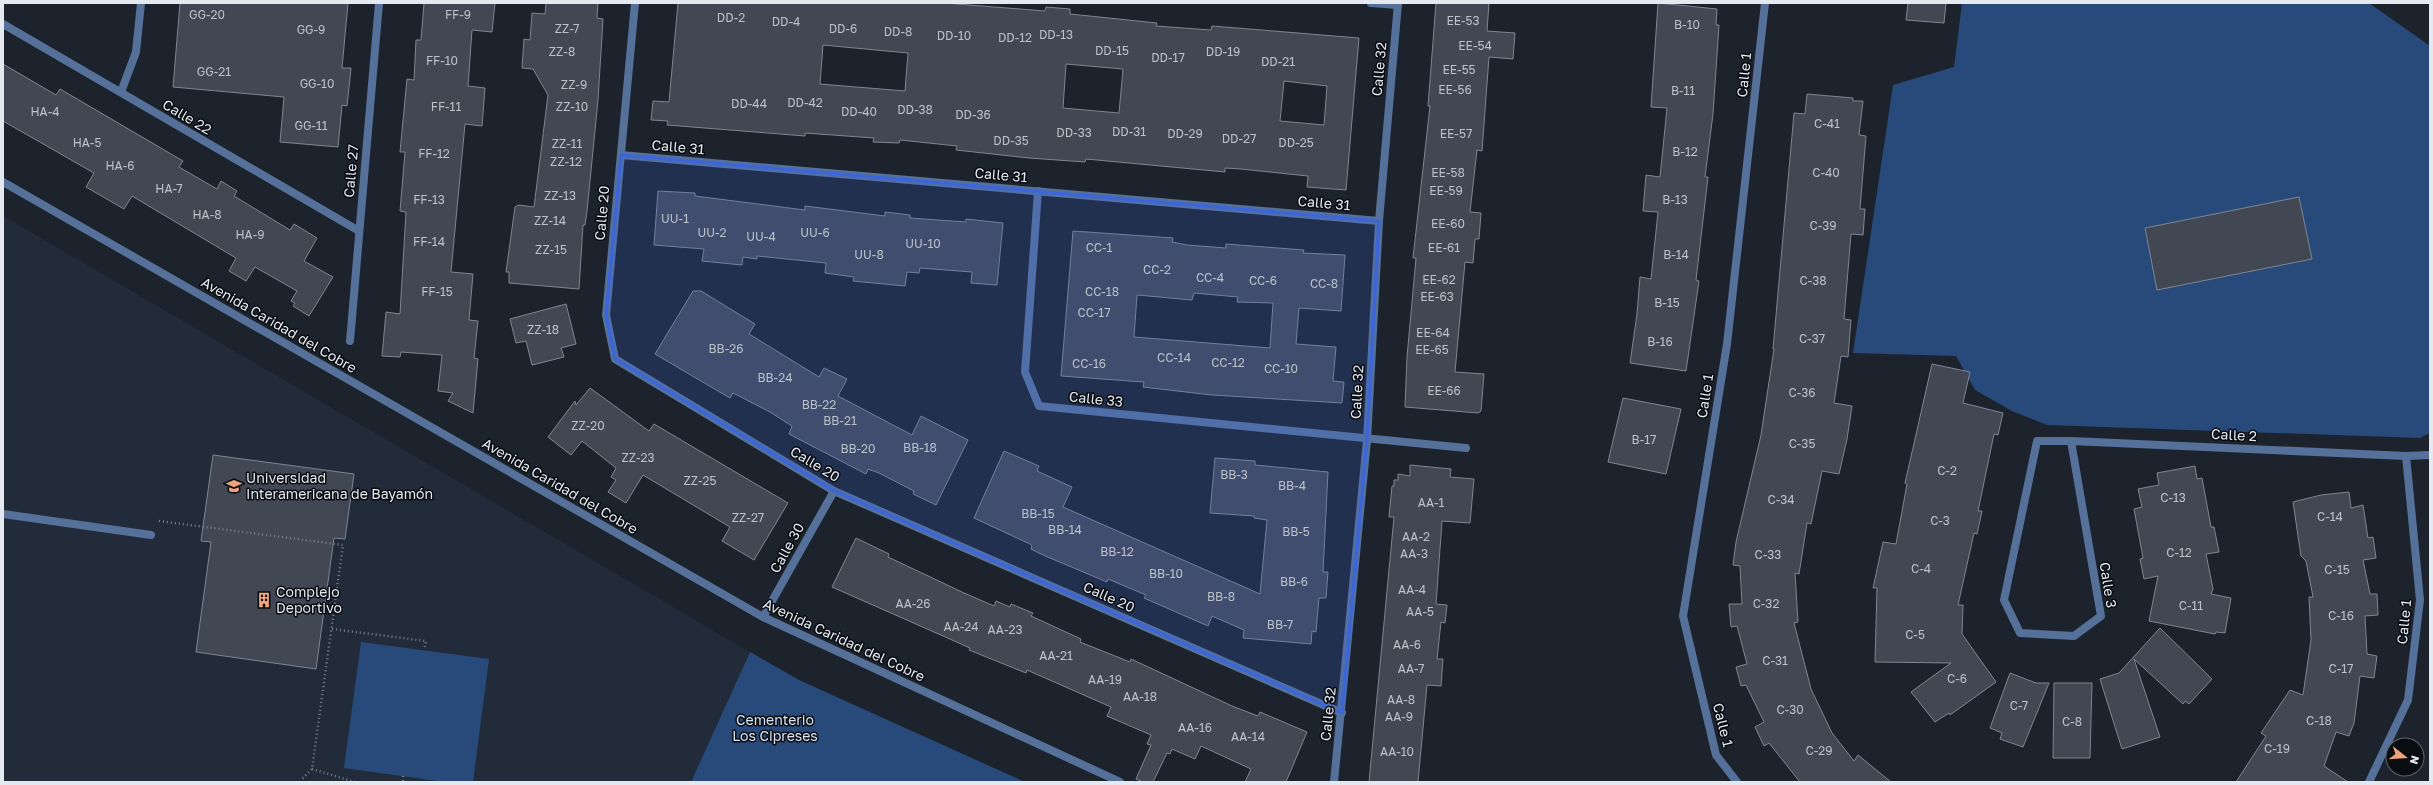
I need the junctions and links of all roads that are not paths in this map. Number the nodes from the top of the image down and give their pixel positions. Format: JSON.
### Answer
{"nodes":[{"id":1,"x":140,"y":3,"type":"edge"},
{"id":2,"x":379,"y":3,"type":"edge"},
{"id":3,"x":635,"y":3,"type":"edge"},
{"id":4,"x":1371,"y":3,"type":"edge"},
{"id":5,"x":1764,"y":3,"type":"edge"},
{"id":6,"x":1398,"y":4,"type":"edge"},
{"id":7,"x":3,"y":24,"type":"edge"},
{"id":8,"x":120,"y":92,"type":"junction"},
{"id":9,"x":620,"y":155,"type":"junction"},
{"id":10,"x":3,"y":182,"type":"edge"},
{"id":11,"x":1038,"y":191,"type":"junction"},
{"id":12,"x":1379,"y":221,"type":"junction"},
{"id":13,"x":359,"y":231,"type":"junction"},
{"id":14,"x":350,"y":341,"type":"dead end"},
{"id":15,"x":1367,"y":440,"type":"junction"},
{"id":16,"x":2037,"y":441,"type":"joint"},
{"id":17,"x":2071,"y":441,"type":"junction"},
{"id":18,"x":1466,"y":448,"type":"dead end"},
{"id":19,"x":2430,"y":455,"type":"edge"},
{"id":20,"x":2406,"y":456,"type":"junction"},
{"id":21,"x":834,"y":491,"type":"junction"},
{"id":22,"x":3,"y":514,"type":"edge"},
{"id":23,"x":151,"y":535,"type":"dead end"},
{"id":24,"x":763,"y":617,"type":"junction"},
{"id":25,"x":1342,"y":713,"type":"junction"},
{"id":26,"x":1120,"y":782,"type":"edge"},
{"id":27,"x":1334,"y":782,"type":"edge"},
{"id":28,"x":1737,"y":782,"type":"edge"},
{"id":29,"x":2369,"y":782,"type":"edge"}],
"edges":[{"from":1,"to":8,"type":"street"},
{"from":2,"to":13,"type":"street","name":"Calle 27"},
{"from":3,"to":9,"type":"street","name":"Calle 20"},
{"from":4,"to":6,"type":"street"},
{"from":5,"to":28,"type":"street","name":"Calle 1"},
{"from":6,"to":12,"type":"street","name":"Calle 32"},
{"from":7,"to":8,"type":"street","name":"Calle 22"},
{"from":8,"to":13,"type":"street","name":"Calle 22"},
{"from":9,"to":11,"type":"street","name":"Calle 31"},
{"from":9,"to":21,"type":"street","name":"Calle 20"},
{"from":10,"to":24,"type":"street","name":"Avenida Caridad del Cobre"},
{"from":11,"to":12,"type":"street","name":"Calle 31"},
{"from":11,"to":15,"type":"street","name":"Calle 33"},
{"from":12,"to":15,"type":"street","name":"Calle 32"},
{"from":13,"to":14,"type":"street","name":"Calle 27"},
{"from":15,"to":18,"type":"street"},
{"from":15,"to":25,"type":"street","name":"Calle 32"},
{"from":16,"to":17,"type":"street","name":"Calle 2"},
{"from":16,"to":17,"type":"street","name":"Calle 3"},
{"from":17,"to":20,"type":"street","name":"Calle 2"},
{"from":19,"to":20,"type":"street","name":"Calle 2"},
{"from":20,"to":29,"type":"street","name":"Calle 1"},
{"from":21,"to":24,"type":"street","name":"Calle 30"},
{"from":21,"to":25,"type":"street","name":"Calle 20"},
{"from":22,"to":23,"type":"street"},
{"from":24,"to":26,"type":"street","name":"Avenida Caridad del Cobre"},
{"from":25,"to":27,"type":"street","name":"Calle 32"}]}
